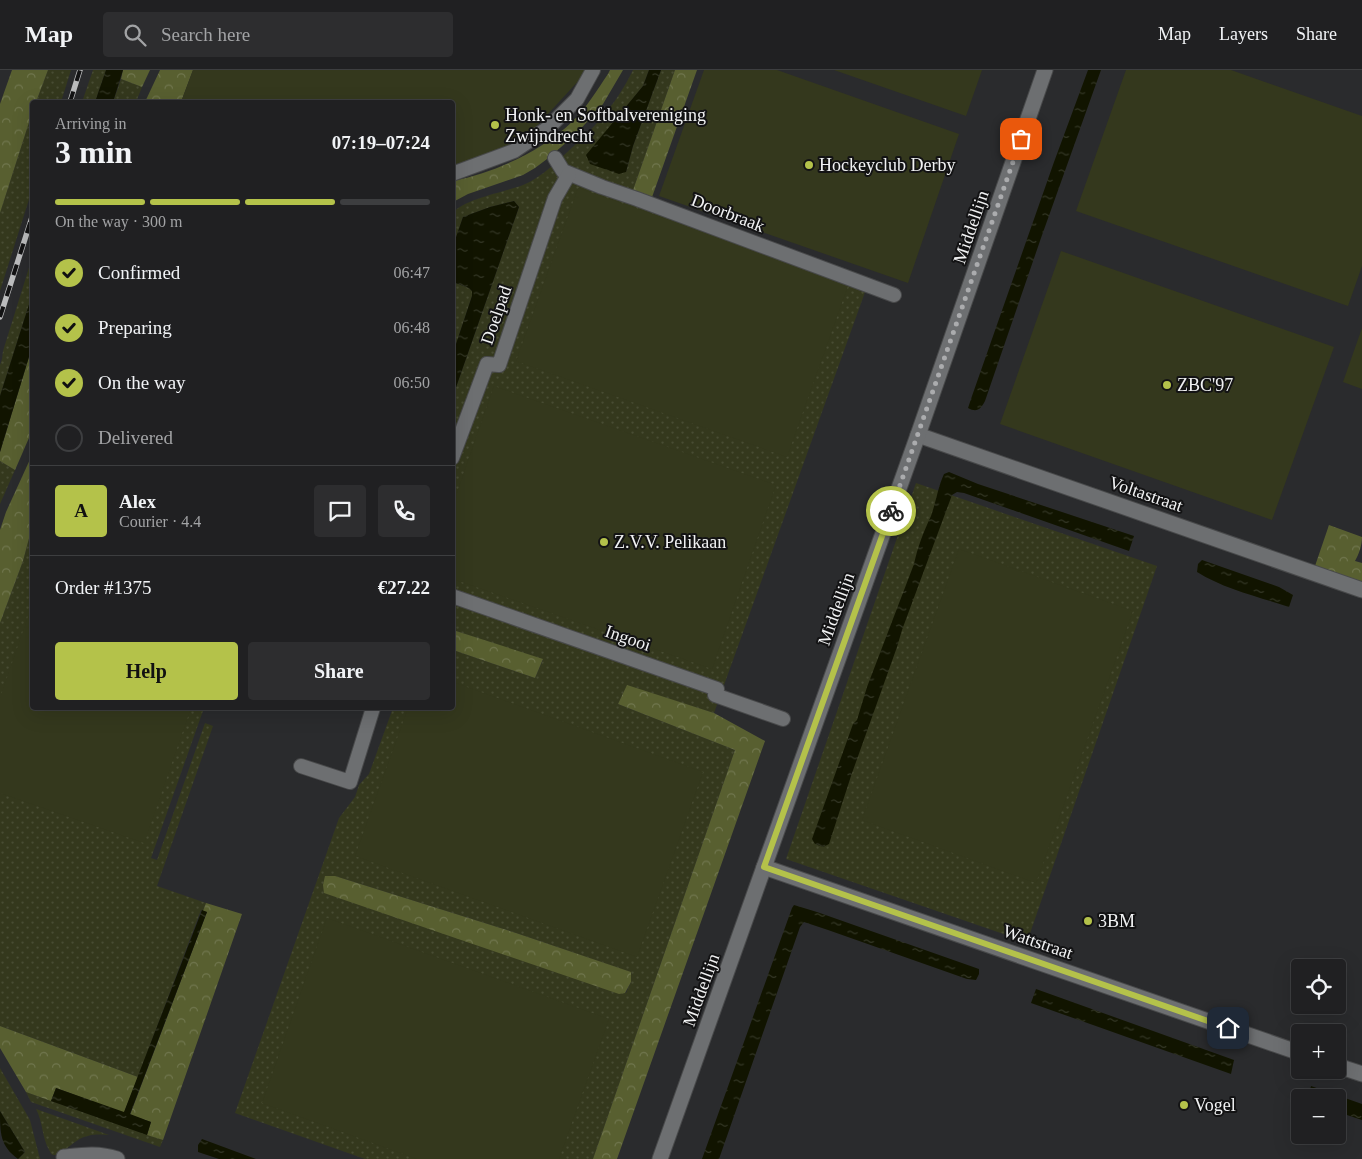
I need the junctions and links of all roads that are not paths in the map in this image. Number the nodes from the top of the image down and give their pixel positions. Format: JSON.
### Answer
{"nodes":[{"id":1,"x":593,"y":70,"type":"edge"},
{"id":2,"x":1045,"y":70,"type":"edge"},
{"id":3,"x":555,"y":158,"type":"dead end"},
{"id":4,"x":455,"y":173,"type":"edge"},
{"id":5,"x":569,"y":174,"type":"junction"},
{"id":6,"x":894,"y":295,"type":"dead end"},
{"id":7,"x":918,"y":435,"type":"junction"},
{"id":8,"x":455,"y":450,"type":"edge"},
{"id":9,"x":1362,"y":590,"type":"edge"},
{"id":10,"x":455,"y":597,"type":"edge"},
{"id":11,"x":372,"y":710,"type":"edge"},
{"id":12,"x":783,"y":720,"type":"dead end"},
{"id":13,"x":301,"y":766,"type":"dead end"},
{"id":14,"x":764,"y":867,"type":"junction"},
{"id":15,"x":1291,"y":1050,"type":"edge"},
{"id":16,"x":1346,"y":1069,"type":"edge"},
{"id":17,"x":1362,"y":1074,"type":"edge"},
{"id":18,"x":64,"y":1157,"type":"dead end"},
{"id":19,"x":117,"y":1159,"type":"edge"},
{"id":20,"x":660,"y":1159,"type":"edge"}],
"edges":[{"from":1,"to":4,"type":"street"},
{"from":2,"to":7,"type":"street","name":"Middellijn"},
{"from":3,"to":5,"type":"street","name":"Doorbraak"},
{"from":5,"to":6,"type":"street","name":"Doorbraak"},
{"from":5,"to":8,"type":"street","name":"Doelpad"},
{"from":7,"to":9,"type":"street","name":"Voltastraat"},
{"from":7,"to":14,"type":"street","name":"Middellijn"},
{"from":10,"to":12,"type":"street","name":"Ingooi"},
{"from":11,"to":13,"type":"street"},
{"from":14,"to":15,"type":"street","name":"Wattstraat"},
{"from":14,"to":20,"type":"street","name":"Middellijn"},
{"from":16,"to":17,"type":"street"},
{"from":18,"to":19,"type":"street"}]}
